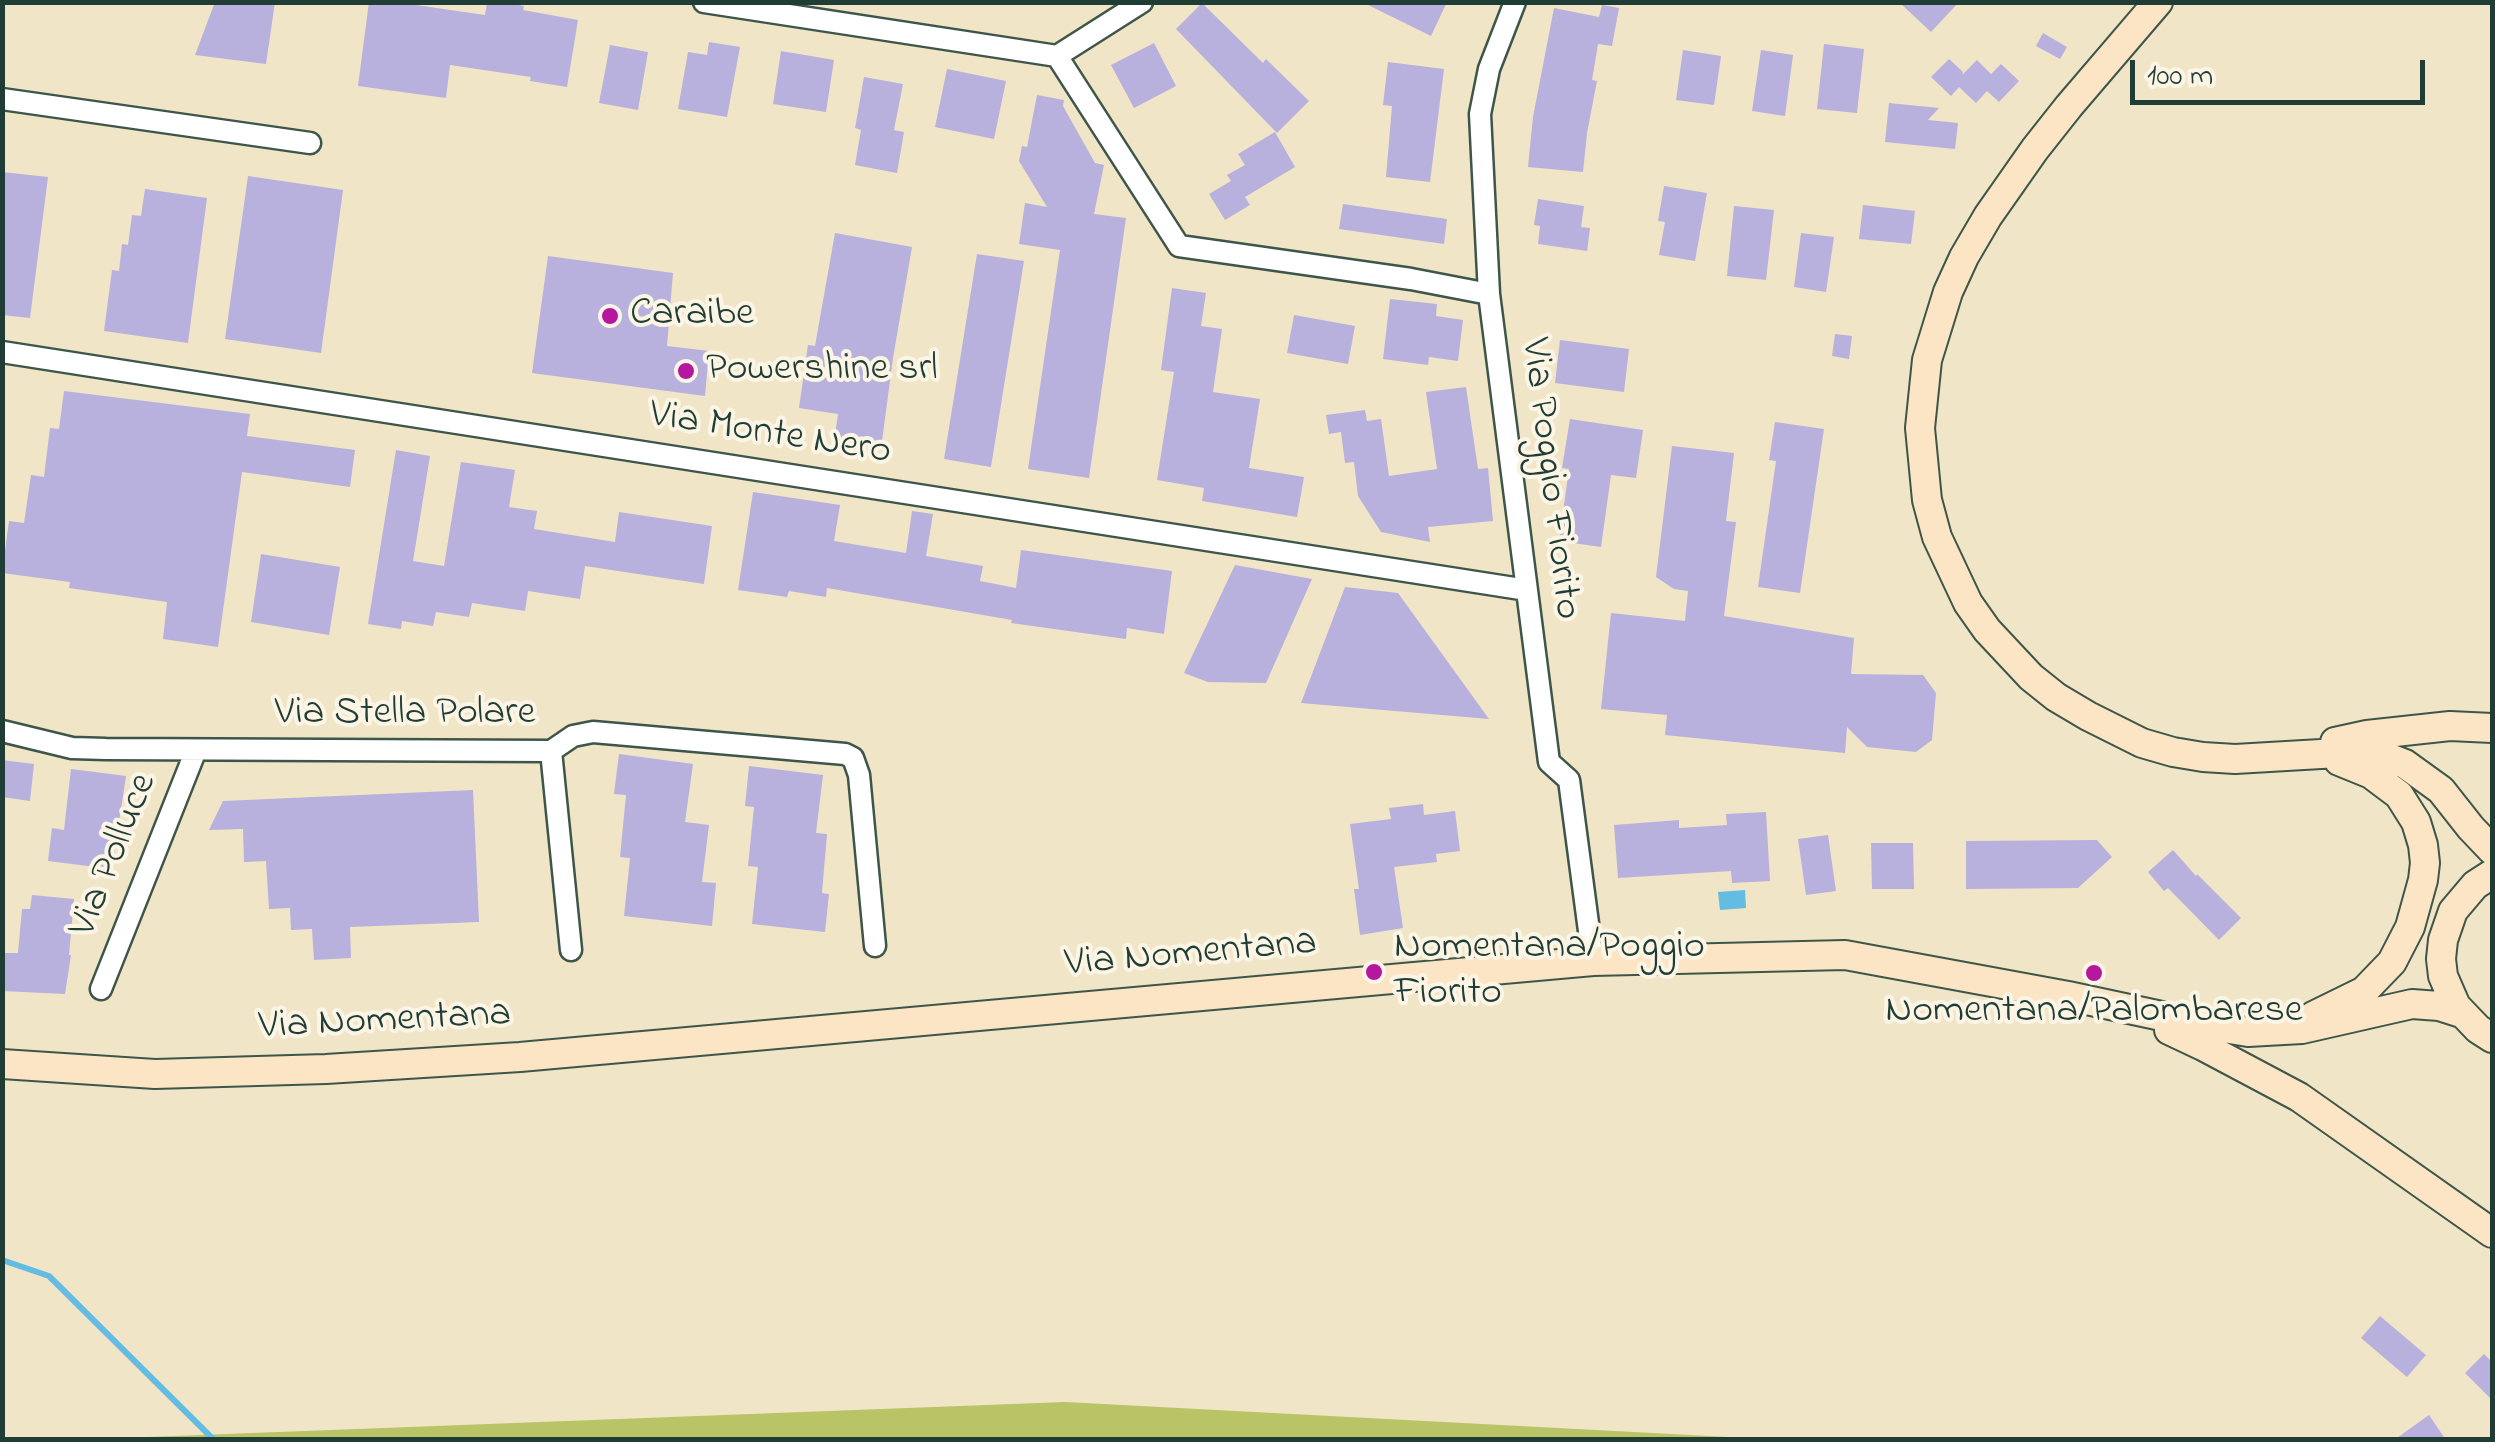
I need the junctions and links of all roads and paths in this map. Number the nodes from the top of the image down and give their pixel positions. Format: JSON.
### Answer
{"nodes":[{"id":1,"x":704,"y":2,"type":"edge"},
{"id":2,"x":1142,"y":2,"type":"edge"},
{"id":3,"x":1515,"y":2,"type":"edge"},
{"id":4,"x":2158,"y":2,"type":"edge"},
{"id":5,"x":1057,"y":56,"type":"junction"},
{"id":6,"x":2,"y":99,"type":"edge"},
{"id":7,"x":310,"y":143,"type":"dead end"},
{"id":8,"x":1489,"y":294,"type":"junction"},
{"id":9,"x":2,"y":352,"type":"edge"},
{"id":10,"x":1527,"y":590,"type":"junction"},
{"id":11,"x":2492,"y":728,"type":"edge"},
{"id":12,"x":2,"y":731,"type":"edge"},
{"id":13,"x":196,"y":750,"type":"junction"},
{"id":14,"x":551,"y":752,"type":"junction"},
{"id":15,"x":2268,"y":757,"type":"junction"},
{"id":16,"x":2464,"y":818,"type":"junction"},
{"id":17,"x":2492,"y":850,"type":"edge"},
{"id":18,"x":2484,"y":880,"type":"edge"},
{"id":19,"x":875,"y":946,"type":"dead end"},
{"id":20,"x":571,"y":950,"type":"dead end"},
{"id":21,"x":2441,"y":959,"type":"junction"},
{"id":22,"x":1593,"y":961,"type":"junction"},
{"id":23,"x":101,"y":989,"type":"dead end"},
{"id":24,"x":2068,"y":996,"type":"junction"},
{"id":25,"x":2378,"y":1011,"type":"junction"},
{"id":26,"x":2461,"y":1013,"type":"junction"},
{"id":27,"x":2268,"y":1032,"type":"junction"},
{"id":28,"x":2492,"y":1038,"type":"edge"},
{"id":29,"x":2,"y":1064,"type":"edge"},
{"id":30,"x":2492,"y":1233,"type":"edge"}],
"edges":[{"from":1,"to":5,"type":"street"},
{"from":2,"to":5,"type":"street"},
{"from":3,"to":8,"type":"street","name":"Via Poggio Fiorito"},
{"from":4,"to":15,"type":"street"},
{"from":5,"to":8,"type":"street"},
{"from":6,"to":7,"type":"street"},
{"from":8,"to":10,"type":"street","name":"Via Poggio Fiorito"},
{"from":9,"to":10,"type":"street","name":"Via Monte Nero"},
{"from":10,"to":22,"type":"street","name":"Via Poggio Fiorito"},
{"from":11,"to":15,"type":"street"},
{"from":12,"to":13,"type":"street","name":"Via Stella Polare"},
{"from":13,"to":14,"type":"street","name":"Via Stella Polare"},
{"from":13,"to":23,"type":"street","name":"Via Polluce"},
{"from":14,"to":19,"type":"street","name":"Via Stella Polare"},
{"from":14,"to":20,"type":"street"},
{"from":15,"to":16,"type":"street"},
{"from":15,"to":27,"type":"street"},
{"from":16,"to":17,"type":"street"},
{"from":16,"to":18,"type":"street"},
{"from":18,"to":21,"type":"street"},
{"from":21,"to":25,"type":"street","name":"Via Nomentana"},
{"from":21,"to":26,"type":"street"},
{"from":22,"to":24,"type":"street","name":"Via Nomentana"},
{"from":22,"to":29,"type":"street","name":"Via Nomentana"},
{"from":24,"to":27,"type":"street","name":"Via Nomentana"},
{"from":24,"to":30,"type":"street"},
{"from":25,"to":26,"type":"street","name":"Via Nomentana"},
{"from":25,"to":27,"type":"street","name":"Via Nomentana"},
{"from":26,"to":28,"type":"street"}]}
